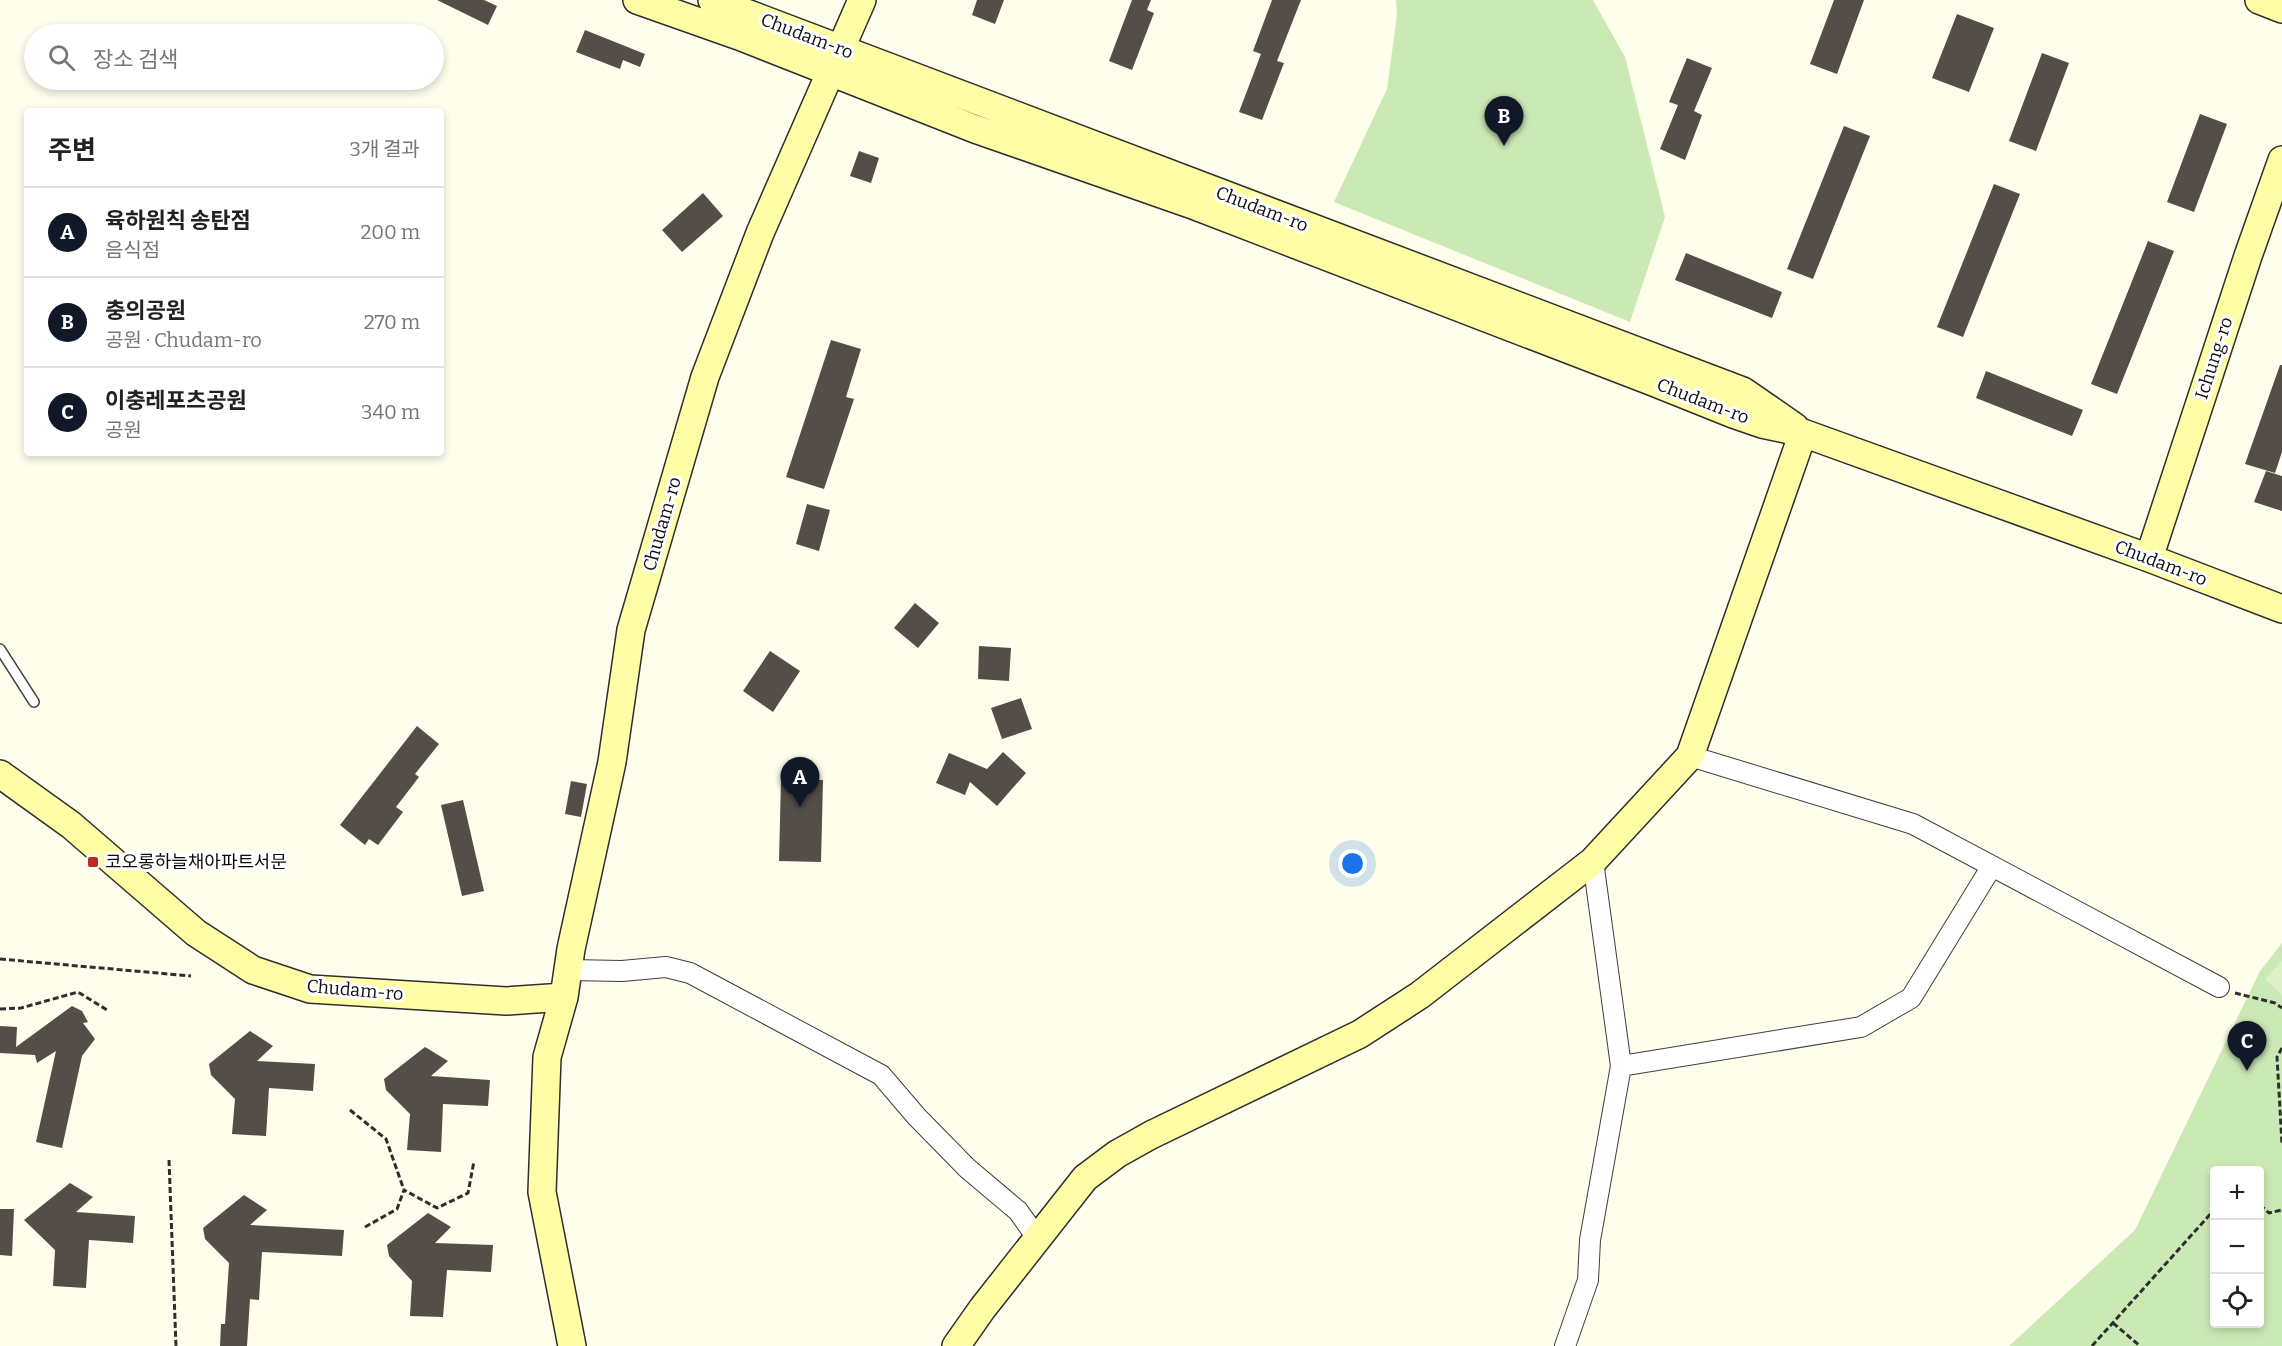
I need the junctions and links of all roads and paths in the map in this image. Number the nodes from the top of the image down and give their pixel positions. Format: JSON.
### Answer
{"nodes":[{"id":1,"x":636,"y":0,"type":"edge"},
{"id":2,"x":712,"y":0,"type":"edge"},
{"id":3,"x":862,"y":0,"type":"edge"},
{"id":4,"x":2259,"y":0,"type":"edge"},
{"id":5,"x":2282,"y":9,"type":"edge"},
{"id":6,"x":836,"y":60,"type":"junction"},
{"id":7,"x":2282,"y":160,"type":"edge"},
{"id":8,"x":1803,"y":433,"type":"junction"},
{"id":9,"x":2149,"y":558,"type":"junction"},
{"id":10,"x":2282,"y":609,"type":"edge"},
{"id":11,"x":0,"y":650,"type":"edge"},
{"id":12,"x":34,"y":702,"type":"dead end"},
{"id":13,"x":1690,"y":756,"type":"junction"},
{"id":14,"x":0,"y":774,"type":"edge"},
{"id":15,"x":1593,"y":861,"type":"junction"},
{"id":16,"x":1992,"y":866,"type":"junction"},
{"id":17,"x":0,"y":959,"type":"edge"},
{"id":18,"x":569,"y":970,"type":"junction"},
{"id":19,"x":191,"y":976,"type":"dead end"},
{"id":20,"x":2219,"y":987,"type":"joint"},
{"id":21,"x":564,"y":997,"type":"junction"},
{"id":22,"x":2282,"y":1008,"type":"edge"},
{"id":23,"x":0,"y":1009,"type":"edge"},
{"id":24,"x":107,"y":1011,"type":"dead end"},
{"id":25,"x":2282,"y":1048,"type":"edge"},
{"id":26,"x":1621,"y":1066,"type":"junction"},
{"id":27,"x":350,"y":1110,"type":"dead end"},
{"id":28,"x":2282,"y":1144,"type":"edge"},
{"id":29,"x":169,"y":1160,"type":"dead end"},
{"id":30,"x":474,"y":1161,"type":"dead end"},
{"id":31,"x":404,"y":1190,"type":"junction"},
{"id":32,"x":2264,"y":1209,"type":"edge"},
{"id":33,"x":2282,"y":1210,"type":"edge"},
{"id":34,"x":2210,"y":1214,"type":"edge"},
{"id":35,"x":365,"y":1227,"type":"dead end"},
{"id":36,"x":1038,"y":1239,"type":"junction"},
{"id":37,"x":2113,"y":1323,"type":"junction"},
{"id":38,"x":176,"y":1346,"type":"edge"},
{"id":39,"x":572,"y":1346,"type":"edge"},
{"id":40,"x":956,"y":1346,"type":"edge"},
{"id":41,"x":1565,"y":1346,"type":"edge"},
{"id":42,"x":2092,"y":1346,"type":"edge"},
{"id":43,"x":2140,"y":1346,"type":"edge"}],
"edges":[{"from":1,"to":6,"type":"street","name":"Chudam-ro"},
{"from":2,"to":6,"type":"street","name":"Chudam-ro"},
{"from":3,"to":6,"type":"street"},
{"from":4,"to":5,"type":"street"},
{"from":6,"to":8,"type":"street","name":"Chudam-ro"},
{"from":6,"to":18,"type":"street","name":"Chudam-ro"},
{"from":7,"to":9,"type":"street","name":"Ichung-ro"},
{"from":8,"to":9,"type":"street","name":"Chudam-ro"},
{"from":8,"to":13,"type":"street"},
{"from":9,"to":10,"type":"street","name":"Chudam-ro"},
{"from":11,"to":12,"type":"lane"},
{"from":13,"to":15,"type":"street"},
{"from":13,"to":16,"type":"street"},
{"from":14,"to":21,"type":"street","name":"Chudam-ro"},
{"from":15,"to":26,"type":"street"},
{"from":15,"to":36,"type":"street"},
{"from":16,"to":20,"type":"street"},
{"from":16,"to":26,"type":"street"},
{"from":17,"to":19,"type":"path"},
{"from":18,"to":21,"type":"street","name":"Chudam-ro"},
{"from":18,"to":36,"type":"street"},
{"from":20,"to":22,"type":"path"},
{"from":21,"to":39,"type":"street","name":"Chudam-ro"},
{"from":23,"to":24,"type":"path"},
{"from":25,"to":28,"type":"path"},
{"from":26,"to":41,"type":"street"},
{"from":27,"to":31,"type":"path"},
{"from":29,"to":38,"type":"path"},
{"from":30,"to":31,"type":"path"},
{"from":31,"to":35,"type":"path"},
{"from":32,"to":33,"type":"path"},
{"from":34,"to":37,"type":"path"},
{"from":36,"to":40,"type":"street"},
{"from":37,"to":42,"type":"path"},
{"from":37,"to":43,"type":"path"}]}
